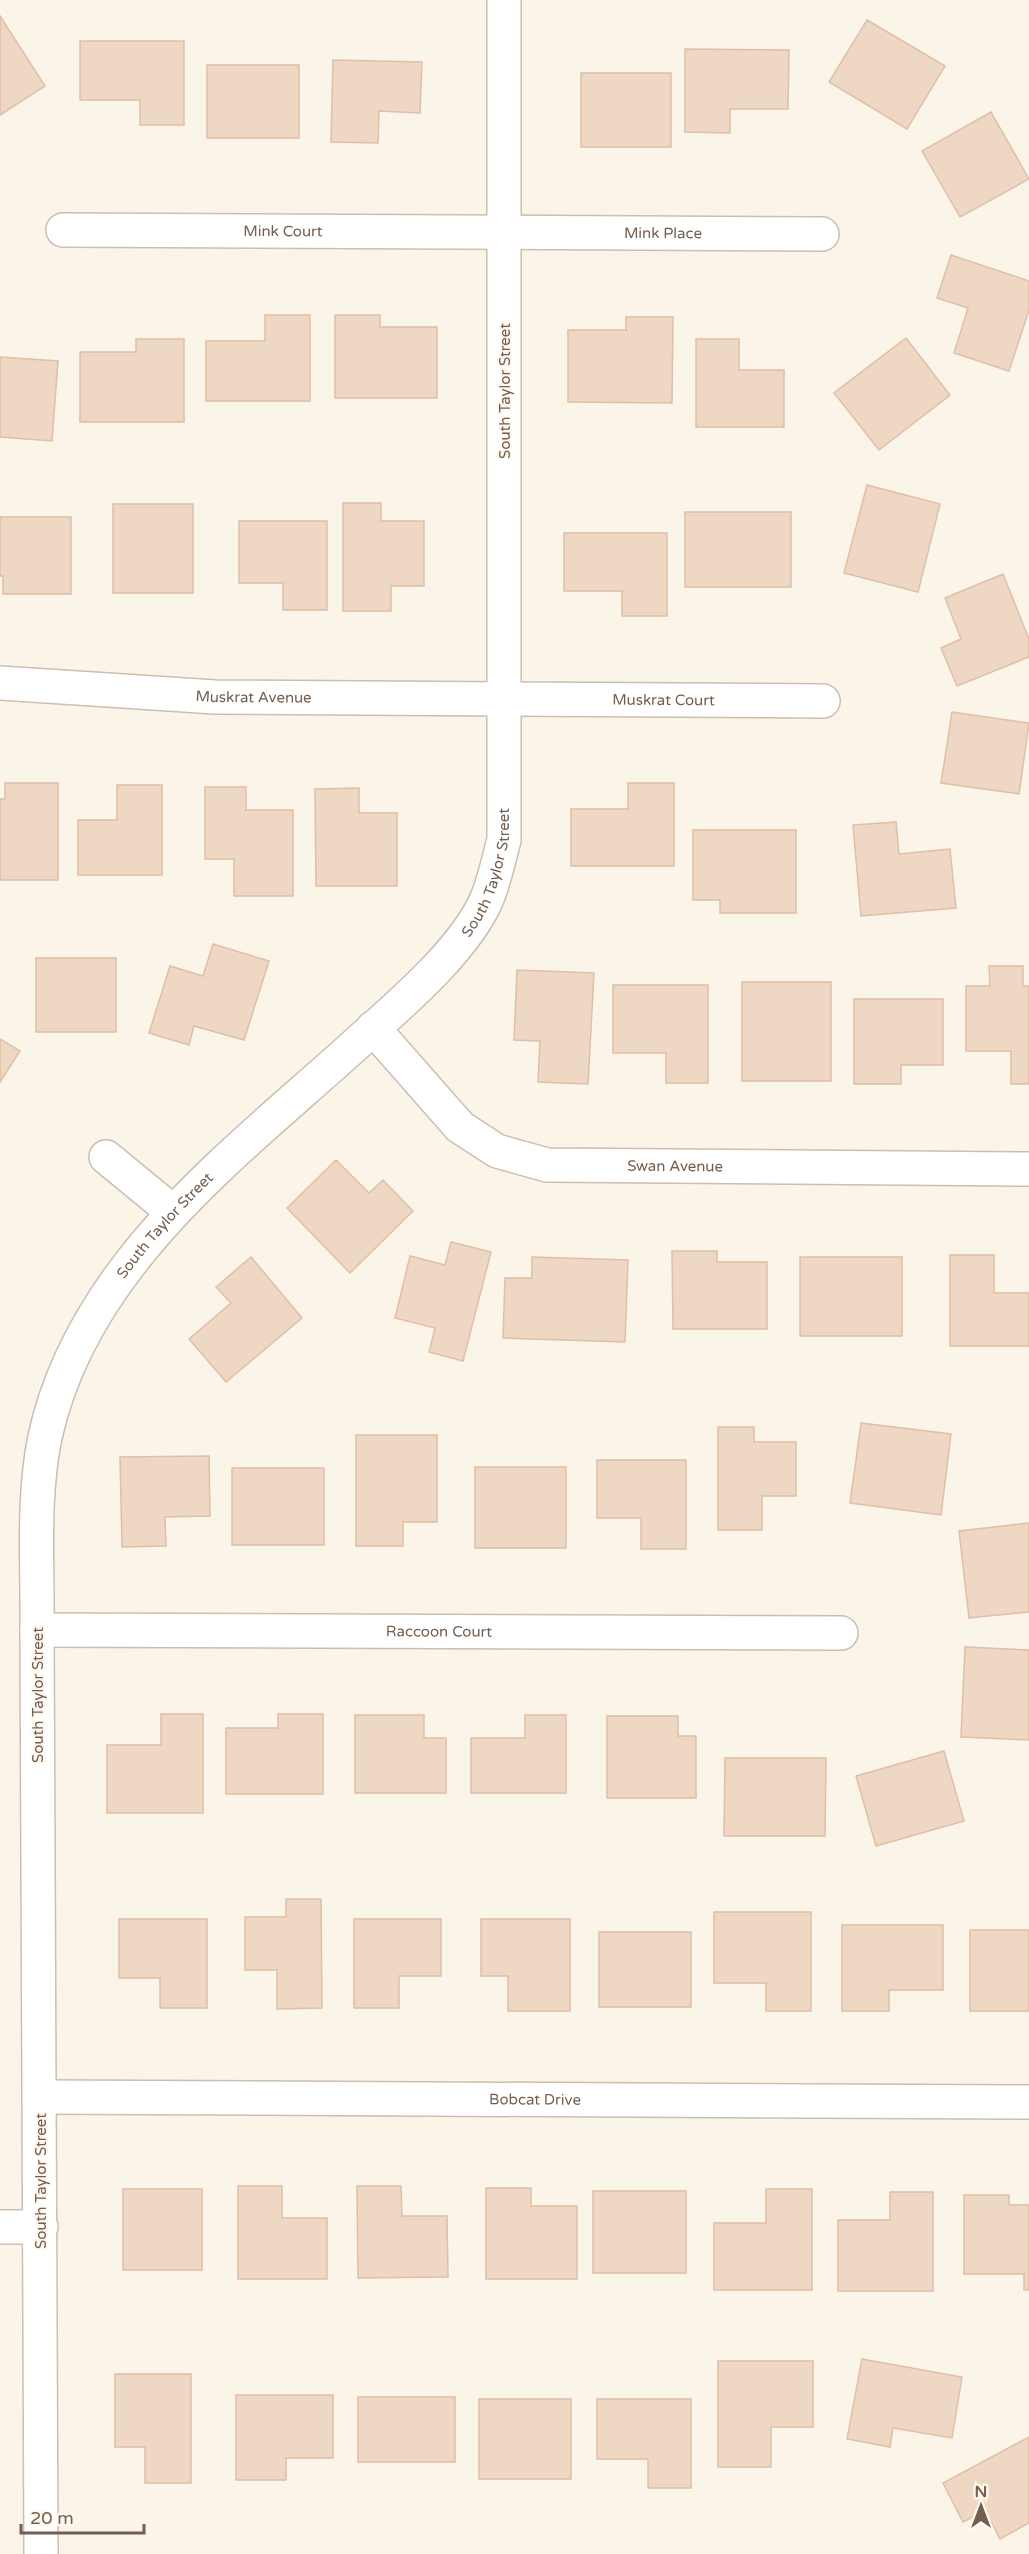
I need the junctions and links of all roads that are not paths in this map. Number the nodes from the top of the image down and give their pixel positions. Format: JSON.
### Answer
{"nodes":[{"id":1,"x":504,"y":0,"type":"edge"},
{"id":2,"x":63,"y":230,"type":"dead end"},
{"id":3,"x":504,"y":232,"type":"junction"},
{"id":4,"x":822,"y":234,"type":"dead end"},
{"id":5,"x":0,"y":683,"type":"edge"},
{"id":6,"x":505,"y":701,"type":"junction"},
{"id":7,"x":823,"y":701,"type":"dead end"},
{"id":8,"x":373,"y":1028,"type":"junction"},
{"id":9,"x":105,"y":1157,"type":"dead end"},
{"id":10,"x":1029,"y":1169,"type":"edge"},
{"id":11,"x":173,"y":1212,"type":"junction"},
{"id":12,"x":37,"y":1630,"type":"junction"},
{"id":13,"x":841,"y":1632,"type":"dead end"},
{"id":14,"x":40,"y":2097,"type":"junction"},
{"id":15,"x":1029,"y":2102,"type":"edge"},
{"id":16,"x":0,"y":2227,"type":"edge"},
{"id":17,"x":41,"y":2227,"type":"junction"},
{"id":18,"x":41,"y":2554,"type":"edge"}],
"edges":[{"from":1,"to":3,"type":"street","name":"South Taylor Street"},
{"from":2,"to":3,"type":"street","name":"Mink Court"},
{"from":3,"to":4,"type":"street","name":"Mink Place"},
{"from":3,"to":6,"type":"street","name":"South Taylor Street"},
{"from":5,"to":6,"type":"street","name":"Muskrat Avenue"},
{"from":6,"to":7,"type":"street","name":"Muskrat Court"},
{"from":6,"to":8,"type":"street","name":"South Taylor Street"},
{"from":8,"to":10,"type":"street","name":"Swan Avenue"},
{"from":8,"to":11,"type":"street","name":"South Taylor Street"},
{"from":9,"to":11,"type":"street"},
{"from":11,"to":12,"type":"street","name":"South Taylor Street"},
{"from":12,"to":13,"type":"street","name":"Raccoon Court"},
{"from":12,"to":14,"type":"street","name":"South Taylor Street"},
{"from":14,"to":15,"type":"street","name":"Bobcat Drive"},
{"from":14,"to":17,"type":"street","name":"South Taylor Street"},
{"from":16,"to":17,"type":"street"},
{"from":17,"to":18,"type":"street","name":"South Taylor Street"}]}
